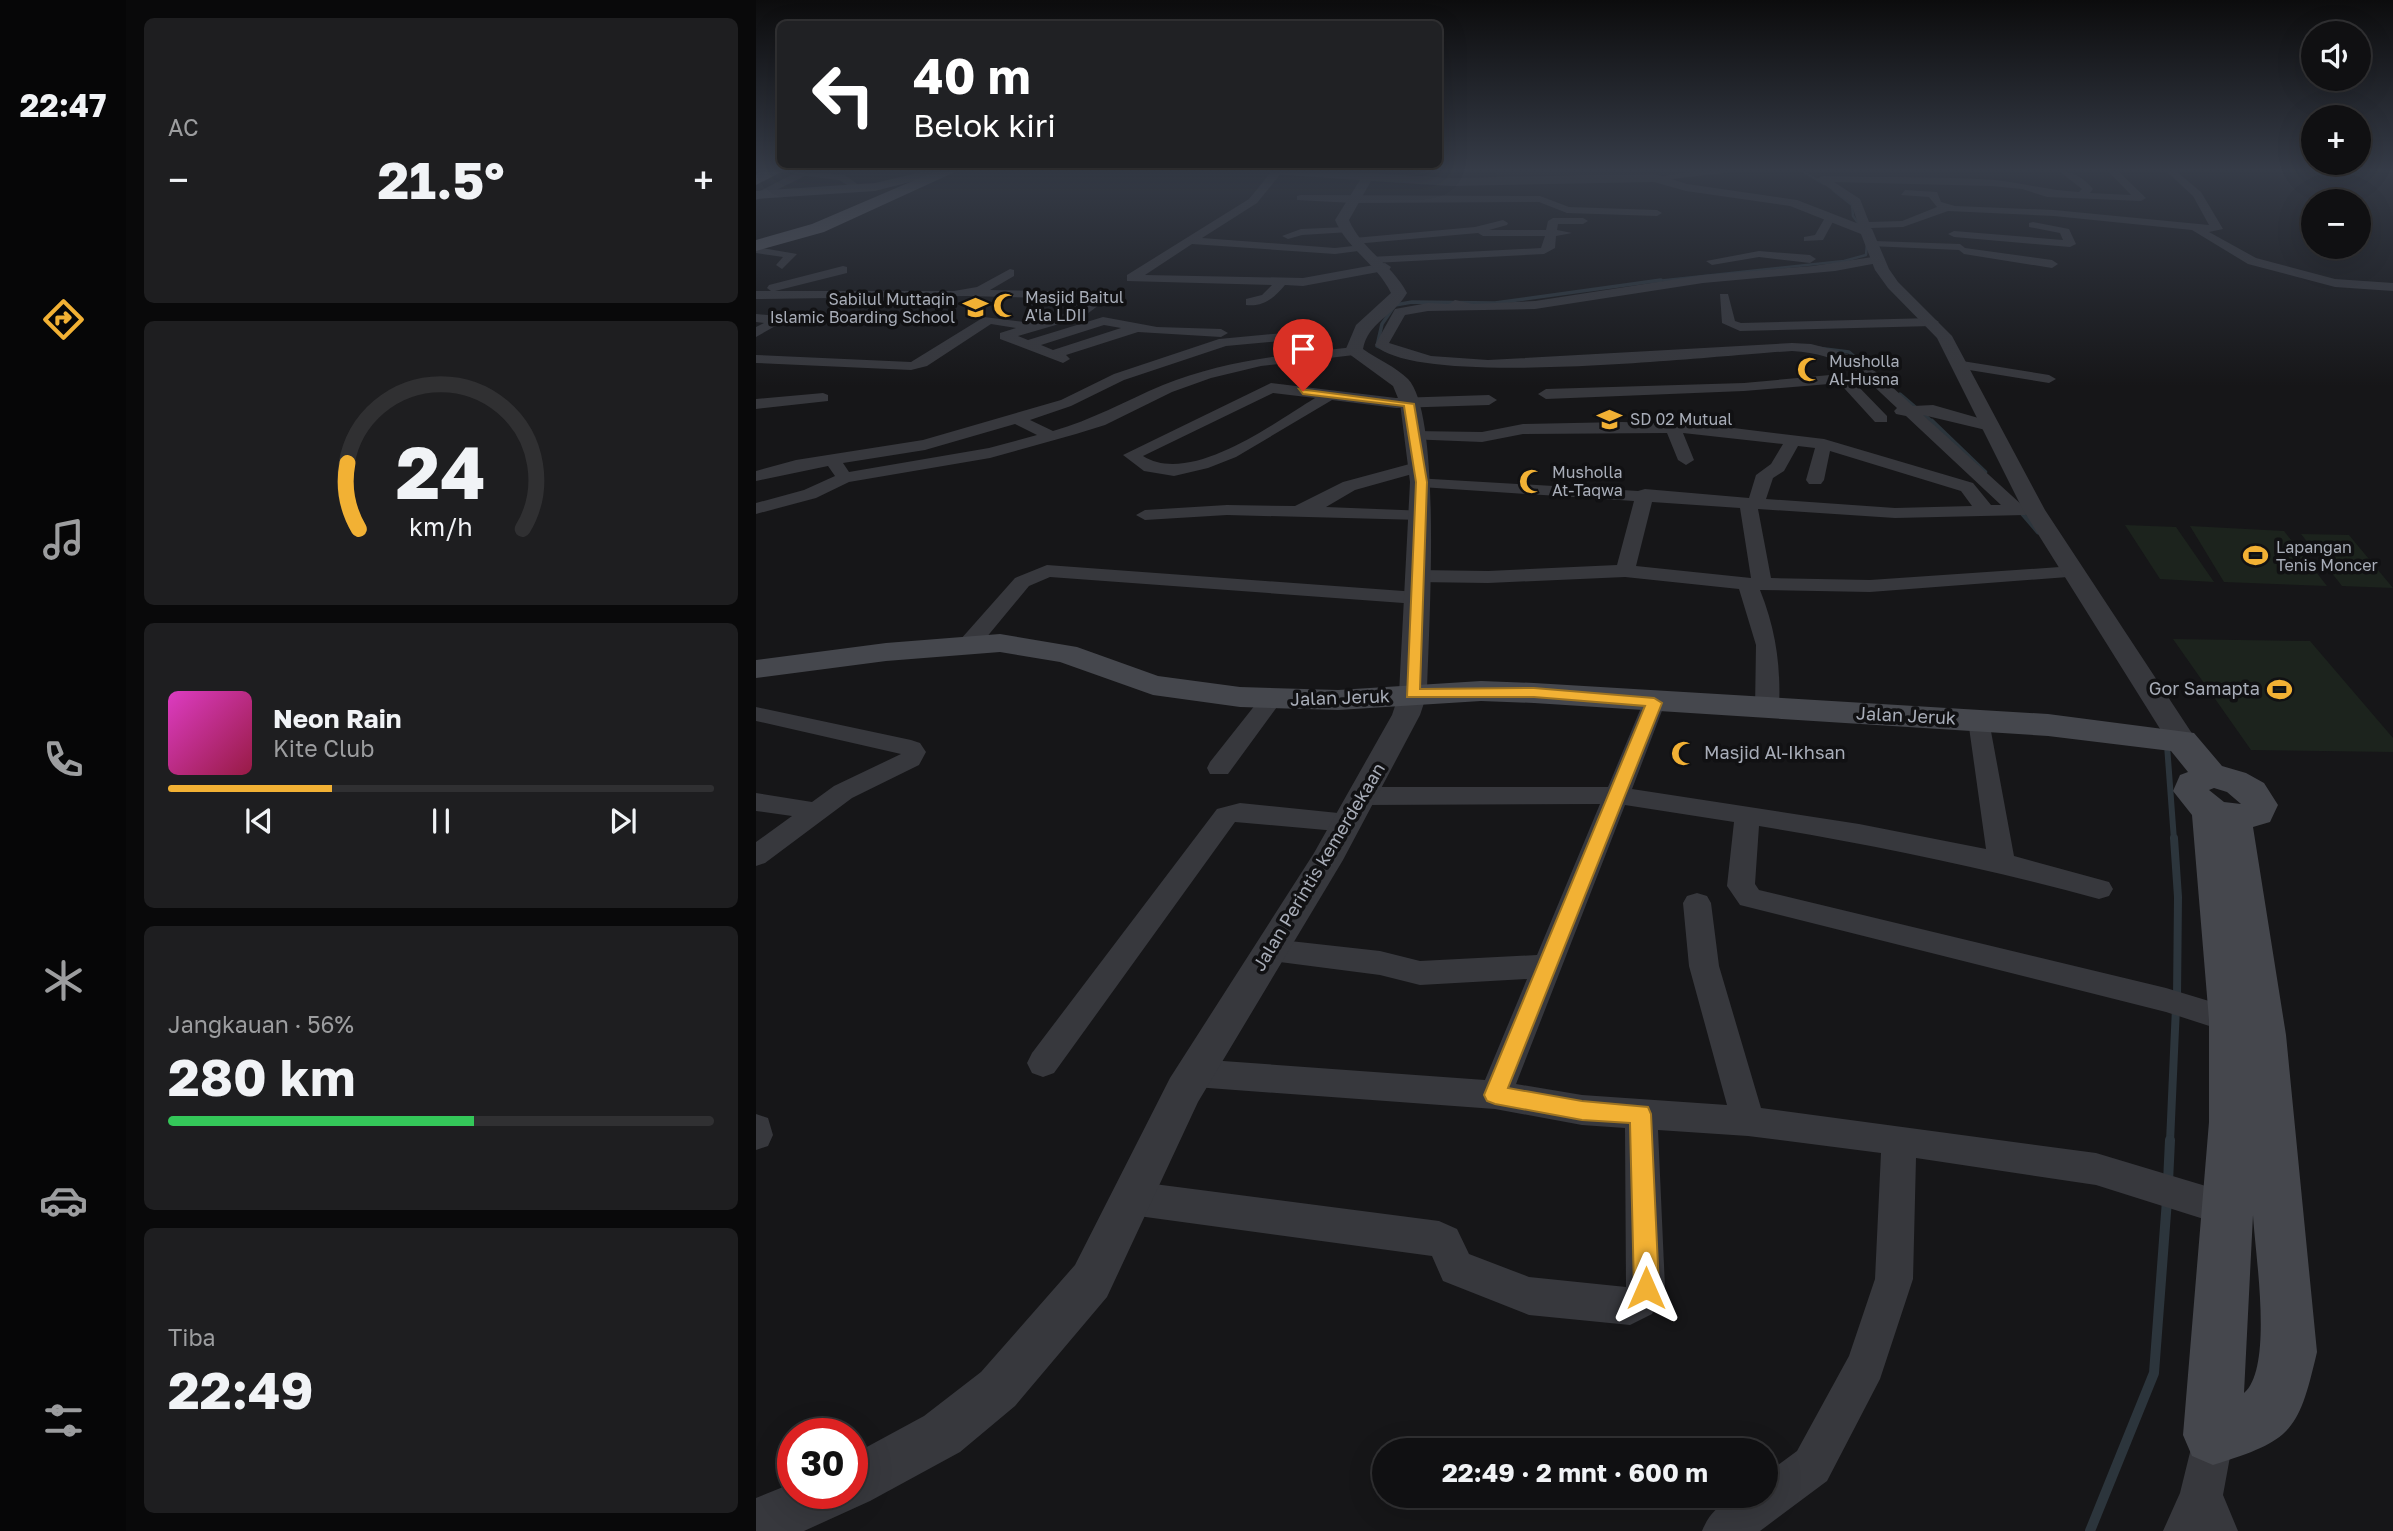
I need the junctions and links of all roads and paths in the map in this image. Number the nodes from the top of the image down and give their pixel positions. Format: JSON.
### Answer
{"nodes":[{"id":1,"x":1189,"y":242,"type":"edge"},
{"id":2,"x":1212,"y":242,"type":"edge"},
{"id":3,"x":1349,"y":242,"type":"edge"},
{"id":4,"x":1352,"y":242,"type":"edge"},
{"id":5,"x":1371,"y":242,"type":"edge"},
{"id":6,"x":1382,"y":242,"type":"edge"},
{"id":7,"x":1463,"y":242,"type":"edge"},
{"id":8,"x":1550,"y":242,"type":"edge"},
{"id":9,"x":1857,"y":242,"type":"edge"},
{"id":10,"x":1865,"y":242,"type":"edge"},
{"id":11,"x":1959,"y":242,"type":"edge"},
{"id":12,"x":2220,"y":242,"type":"edge"},
{"id":13,"x":759,"y":245,"type":"edge"},
{"id":14,"x":1860,"y":245,"type":"junction"},
{"id":15,"x":1964,"y":252,"type":"junction"},
{"id":16,"x":1712,"y":261,"type":"dead end"},
{"id":17,"x":2052,"y":264,"type":"dead end"},
{"id":18,"x":782,"y":265,"type":"dead end"},
{"id":19,"x":1424,"y":268,"type":"dead end"},
{"id":20,"x":843,"y":270,"type":"dead end"},
{"id":21,"x":1131,"y":278,"type":"junction"},
{"id":22,"x":1280,"y":283,"type":"junction"},
{"id":23,"x":1089,"y":284,"type":"junction"},
{"id":24,"x":2393,"y":288,"type":"edge"},
{"id":25,"x":969,"y":293,"type":"junction"},
{"id":26,"x":1072,"y":293,"type":"junction"},
{"id":27,"x":756,"y":294,"type":"edge"},
{"id":28,"x":1724,"y":297,"type":"dead end"},
{"id":29,"x":1251,"y":302,"type":"dead end"},
{"id":30,"x":1394,"y":302,"type":"junction"},
{"id":31,"x":1459,"y":304,"type":"junction"},
{"id":32,"x":1851,"y":306,"type":"dead end"},
{"id":33,"x":1078,"y":314,"type":"junction"},
{"id":34,"x":756,"y":318,"type":"edge"},
{"id":35,"x":1103,"y":321,"type":"junction"},
{"id":36,"x":1932,"y":322,"type":"junction"},
{"id":37,"x":1862,"y":324,"type":"junction"},
{"id":38,"x":1029,"y":327,"type":"junction"},
{"id":39,"x":1137,"y":328,"type":"junction"},
{"id":40,"x":756,"y":333,"type":"edge"},
{"id":41,"x":1339,"y":342,"type":"junction"},
{"id":42,"x":1027,"y":345,"type":"junction"},
{"id":43,"x":1313,"y":355,"type":"junction"},
{"id":44,"x":1796,"y":356,"type":"dead end"},
{"id":45,"x":756,"y":359,"type":"edge"},
{"id":46,"x":1162,"y":362,"type":"junction"},
{"id":47,"x":1962,"y":365,"type":"junction"},
{"id":48,"x":1386,"y":371,"type":"junction"},
{"id":49,"x":1193,"y":380,"type":"junction"},
{"id":50,"x":2049,"y":380,"type":"dead end"},
{"id":51,"x":1546,"y":394,"type":"dead end"},
{"id":52,"x":1328,"y":396,"type":"junction"},
{"id":53,"x":823,"y":398,"type":"dead end"},
{"id":54,"x":1489,"y":400,"type":"dead end"},
{"id":55,"x":756,"y":404,"type":"edge"},
{"id":56,"x":1409,"y":404,"type":"junction"},
{"id":57,"x":1892,"y":412,"type":"junction"},
{"id":58,"x":1016,"y":419,"type":"junction"},
{"id":59,"x":1990,"y":426,"type":"junction"},
{"id":60,"x":1673,"y":429,"type":"junction"},
{"id":61,"x":1049,"y":435,"type":"junction"},
{"id":62,"x":1793,"y":440,"type":"junction"},
{"id":63,"x":1824,"y":444,"type":"junction"},
{"id":64,"x":832,"y":460,"type":"junction"},
{"id":65,"x":1686,"y":460,"type":"dead end"},
{"id":66,"x":1417,"y":462,"type":"junction"},
{"id":67,"x":756,"y":476,"type":"edge"},
{"id":68,"x":844,"y":478,"type":"junction"},
{"id":69,"x":1815,"y":481,"type":"dead end"},
{"id":70,"x":1967,"y":487,"type":"junction"},
{"id":71,"x":1644,"y":494,"type":"junction"},
{"id":72,"x":1752,"y":503,"type":"junction"},
{"id":73,"x":756,"y":509,"type":"edge"},
{"id":74,"x":1288,"y":510,"type":"junction"},
{"id":75,"x":2007,"y":510,"type":"junction"},
{"id":76,"x":1145,"y":515,"type":"dead end"},
{"id":77,"x":1421,"y":515,"type":"junction"},
{"id":78,"x":1625,"y":571,"type":"junction"},
{"id":79,"x":2065,"y":573,"type":"junction"},
{"id":80,"x":1754,"y":584,"type":"junction"},
{"id":81,"x":1417,"y":587,"type":"junction"},
{"id":82,"x":968,"y":645,"type":"junction"},
{"id":83,"x":756,"y":669,"type":"edge"},
{"id":84,"x":1413,"y":694,"type":"junction"},
{"id":85,"x":1271,"y":700,"type":"junction"},
{"id":86,"x":1654,"y":703,"type":"junction"},
{"id":87,"x":1767,"y":709,"type":"junction"},
{"id":88,"x":756,"y":714,"type":"edge"},
{"id":89,"x":1980,"y":720,"type":"junction"},
{"id":90,"x":2170,"y":739,"type":"junction"},
{"id":91,"x":1219,"y":768,"type":"dead end"},
{"id":92,"x":1617,"y":795,"type":"junction"},
{"id":93,"x":756,"y":802,"type":"edge"},
{"id":94,"x":1356,"y":810,"type":"junction"},
{"id":95,"x":816,"y":811,"type":"junction"},
{"id":96,"x":1747,"y":816,"type":"junction"},
{"id":97,"x":756,"y":856,"type":"edge"},
{"id":98,"x":1996,"y":861,"type":"junction"},
{"id":99,"x":2099,"y":889,"type":"dead end"},
{"id":100,"x":1697,"y":903,"type":"dead end"},
{"id":101,"x":1272,"y":950,"type":"junction"},
{"id":102,"x":1548,"y":966,"type":"junction"},
{"id":103,"x":2234,"y":1036,"type":"junction"},
{"id":104,"x":1043,"y":1063,"type":"dead end"},
{"id":105,"x":1195,"y":1073,"type":"junction"},
{"id":106,"x":1495,"y":1095,"type":"junction"},
{"id":107,"x":1641,"y":1114,"type":"junction"},
{"id":108,"x":1748,"y":1121,"type":"junction"},
{"id":109,"x":756,"y":1129,"type":"edge"},
{"id":110,"x":756,"y":1135,"type":"edge"},
{"id":111,"x":1899,"y":1140,"type":"junction"},
{"id":112,"x":1131,"y":1198,"type":"junction"},
{"id":113,"x":2229,"y":1210,"type":"junction"},
{"id":114,"x":2213,"y":1435,"type":"junction"},
{"id":115,"x":868,"y":1474,"type":"edge"},
{"id":116,"x":793,"y":1509,"type":"edge"},
{"id":117,"x":2201,"y":1519,"type":"edge"},
{"id":118,"x":756,"y":1525,"type":"edge"},
{"id":119,"x":1724,"y":1531,"type":"edge"}],
"edges":[{"from":1,"to":21,"type":"street"},
{"from":2,"to":3,"type":"street"},
{"from":4,"to":22,"type":"street"},
{"from":5,"to":30,"type":"street"},
{"from":6,"to":19,"type":"street"},
{"from":7,"to":8,"type":"street"},
{"from":9,"to":14,"type":"street"},
{"from":10,"to":14,"type":"street"},
{"from":11,"to":15,"type":"street"},
{"from":12,"to":24,"type":"street"},
{"from":13,"to":18,"type":"street"},
{"from":14,"to":15,"type":"street"},
{"from":14,"to":16,"type":"street"},
{"from":14,"to":31,"type":"street"},
{"from":14,"to":36,"type":"street"},
{"from":15,"to":17,"type":"street"},
{"from":20,"to":27,"type":"street"},
{"from":21,"to":22,"type":"street"},
{"from":21,"to":23,"type":"street"},
{"from":22,"to":29,"type":"street"},
{"from":23,"to":25,"type":"street"},
{"from":23,"to":26,"type":"street"},
{"from":25,"to":26,"type":"street"},
{"from":25,"to":27,"type":"street"},
{"from":26,"to":33,"type":"street"},
{"from":28,"to":37,"type":"street"},
{"from":30,"to":31,"type":"street"},
{"from":30,"to":41,"type":"street"},
{"from":31,"to":57,"type":"street"},
{"from":32,"to":37,"type":"street"},
{"from":33,"to":35,"type":"street"},
{"from":33,"to":38,"type":"street"},
{"from":34,"to":40,"type":"street"},
{"from":35,"to":39,"type":"street"},
{"from":35,"to":42,"type":"street"},
{"from":36,"to":37,"type":"street"},
{"from":36,"to":47,"type":"street"},
{"from":38,"to":42,"type":"street"},
{"from":38,"to":45,"type":"street"},
{"from":39,"to":41,"type":"street"},
{"from":39,"to":42,"type":"street"},
{"from":41,"to":43,"type":"street"},
{"from":41,"to":48,"type":"street","name":"Jalan Perintis kemerdekaan"},
{"from":43,"to":46,"type":"street"},
{"from":43,"to":49,"type":"street"},
{"from":44,"to":48,"type":"street"},
{"from":46,"to":49,"type":"street"},
{"from":46,"to":58,"type":"street"},
{"from":47,"to":50,"type":"street"},
{"from":47,"to":59,"type":"street"},
{"from":48,"to":56,"type":"street","name":"Jalan Perintis kemerdekaan"},
{"from":49,"to":61,"type":"street"},
{"from":51,"to":57,"type":"street"},
{"from":52,"to":52,"type":"street"},
{"from":52,"to":56,"type":"street"},
{"from":53,"to":55,"type":"street"},
{"from":54,"to":56,"type":"street"},
{"from":56,"to":66,"type":"street","name":"Jalan Perintis kemerdekaan"},
{"from":57,"to":59,"type":"street"},
{"from":57,"to":70,"type":"street"},
{"from":57,"to":75,"type":"street"},
{"from":58,"to":61,"type":"street"},
{"from":58,"to":64,"type":"street"},
{"from":59,"to":75,"type":"street"},
{"from":60,"to":62,"type":"street"},
{"from":60,"to":65,"type":"street"},
{"from":60,"to":66,"type":"street"},
{"from":61,"to":68,"type":"street"},
{"from":62,"to":63,"type":"street"},
{"from":62,"to":72,"type":"street"},
{"from":63,"to":69,"type":"street"},
{"from":63,"to":70,"type":"street"},
{"from":64,"to":67,"type":"street"},
{"from":64,"to":68,"type":"street"},
{"from":66,"to":71,"type":"street"},
{"from":66,"to":74,"type":"street"},
{"from":66,"to":77,"type":"street","name":"Jalan Perintis kemerdekaan"},
{"from":68,"to":73,"type":"street"},
{"from":70,"to":75,"type":"street"},
{"from":71,"to":72,"type":"street"},
{"from":71,"to":78,"type":"street"},
{"from":72,"to":75,"type":"street"},
{"from":72,"to":80,"type":"street"},
{"from":74,"to":76,"type":"street"},
{"from":74,"to":77,"type":"street"},
{"from":75,"to":79,"type":"street"},
{"from":77,"to":81,"type":"street","name":"Jalan Perintis kemerdekaan"},
{"from":78,"to":80,"type":"street"},
{"from":78,"to":81,"type":"street"},
{"from":79,"to":80,"type":"street"},
{"from":79,"to":90,"type":"street"},
{"from":80,"to":87,"type":"street"},
{"from":81,"to":82,"type":"street"},
{"from":81,"to":84,"type":"street","name":"Jalan Perintis kemerdekaan"},
{"from":82,"to":83,"type":"main road","name":"Jalan Jeruk"},
{"from":82,"to":85,"type":"main road","name":"Jalan Jeruk"},
{"from":84,"to":85,"type":"main road","name":"Jalan Jeruk"},
{"from":84,"to":86,"type":"main road","name":"Jalan Jeruk"},
{"from":84,"to":94,"type":"street","name":"Jalan Perintis kemerdekaan"},
{"from":85,"to":91,"type":"street"},
{"from":86,"to":87,"type":"main road","name":"Jalan Jeruk"},
{"from":86,"to":92,"type":"street"},
{"from":87,"to":89,"type":"main road","name":"Jalan Jeruk"},
{"from":88,"to":95,"type":"street"},
{"from":89,"to":90,"type":"main road","name":"Jalan Jeruk"},
{"from":89,"to":98,"type":"street"},
{"from":90,"to":103,"type":"main road"},
{"from":92,"to":94,"type":"street"},
{"from":92,"to":96,"type":"street"},
{"from":92,"to":102,"type":"street"},
{"from":93,"to":95,"type":"street"},
{"from":94,"to":101,"type":"street","name":"Jalan Perintis kemerdekaan"},
{"from":94,"to":104,"type":"street"},
{"from":95,"to":97,"type":"street"},
{"from":96,"to":98,"type":"street"},
{"from":96,"to":103,"type":"street"},
{"from":98,"to":99,"type":"street"},
{"from":100,"to":108,"type":"street"},
{"from":101,"to":102,"type":"street"},
{"from":101,"to":105,"type":"street","name":"Jalan Perintis kemerdekaan"},
{"from":102,"to":106,"type":"street"},
{"from":103,"to":113,"type":"main road"},
{"from":103,"to":114,"type":"main road"},
{"from":105,"to":106,"type":"street"},
{"from":105,"to":112,"type":"street","name":"Jalan Perintis kemerdekaan"},
{"from":106,"to":107,"type":"street"},
{"from":107,"to":108,"type":"street"},
{"from":107,"to":112,"type":"street"},
{"from":108,"to":111,"type":"street"},
{"from":109,"to":110,"type":"street"},
{"from":111,"to":113,"type":"street"},
{"from":111,"to":119,"type":"street"},
{"from":112,"to":115,"type":"street","name":"Jalan Perintis kemerdekaan"},
{"from":113,"to":114,"type":"main road"},
{"from":114,"to":117,"type":"street"},
{"from":116,"to":118,"type":"street"}]}
